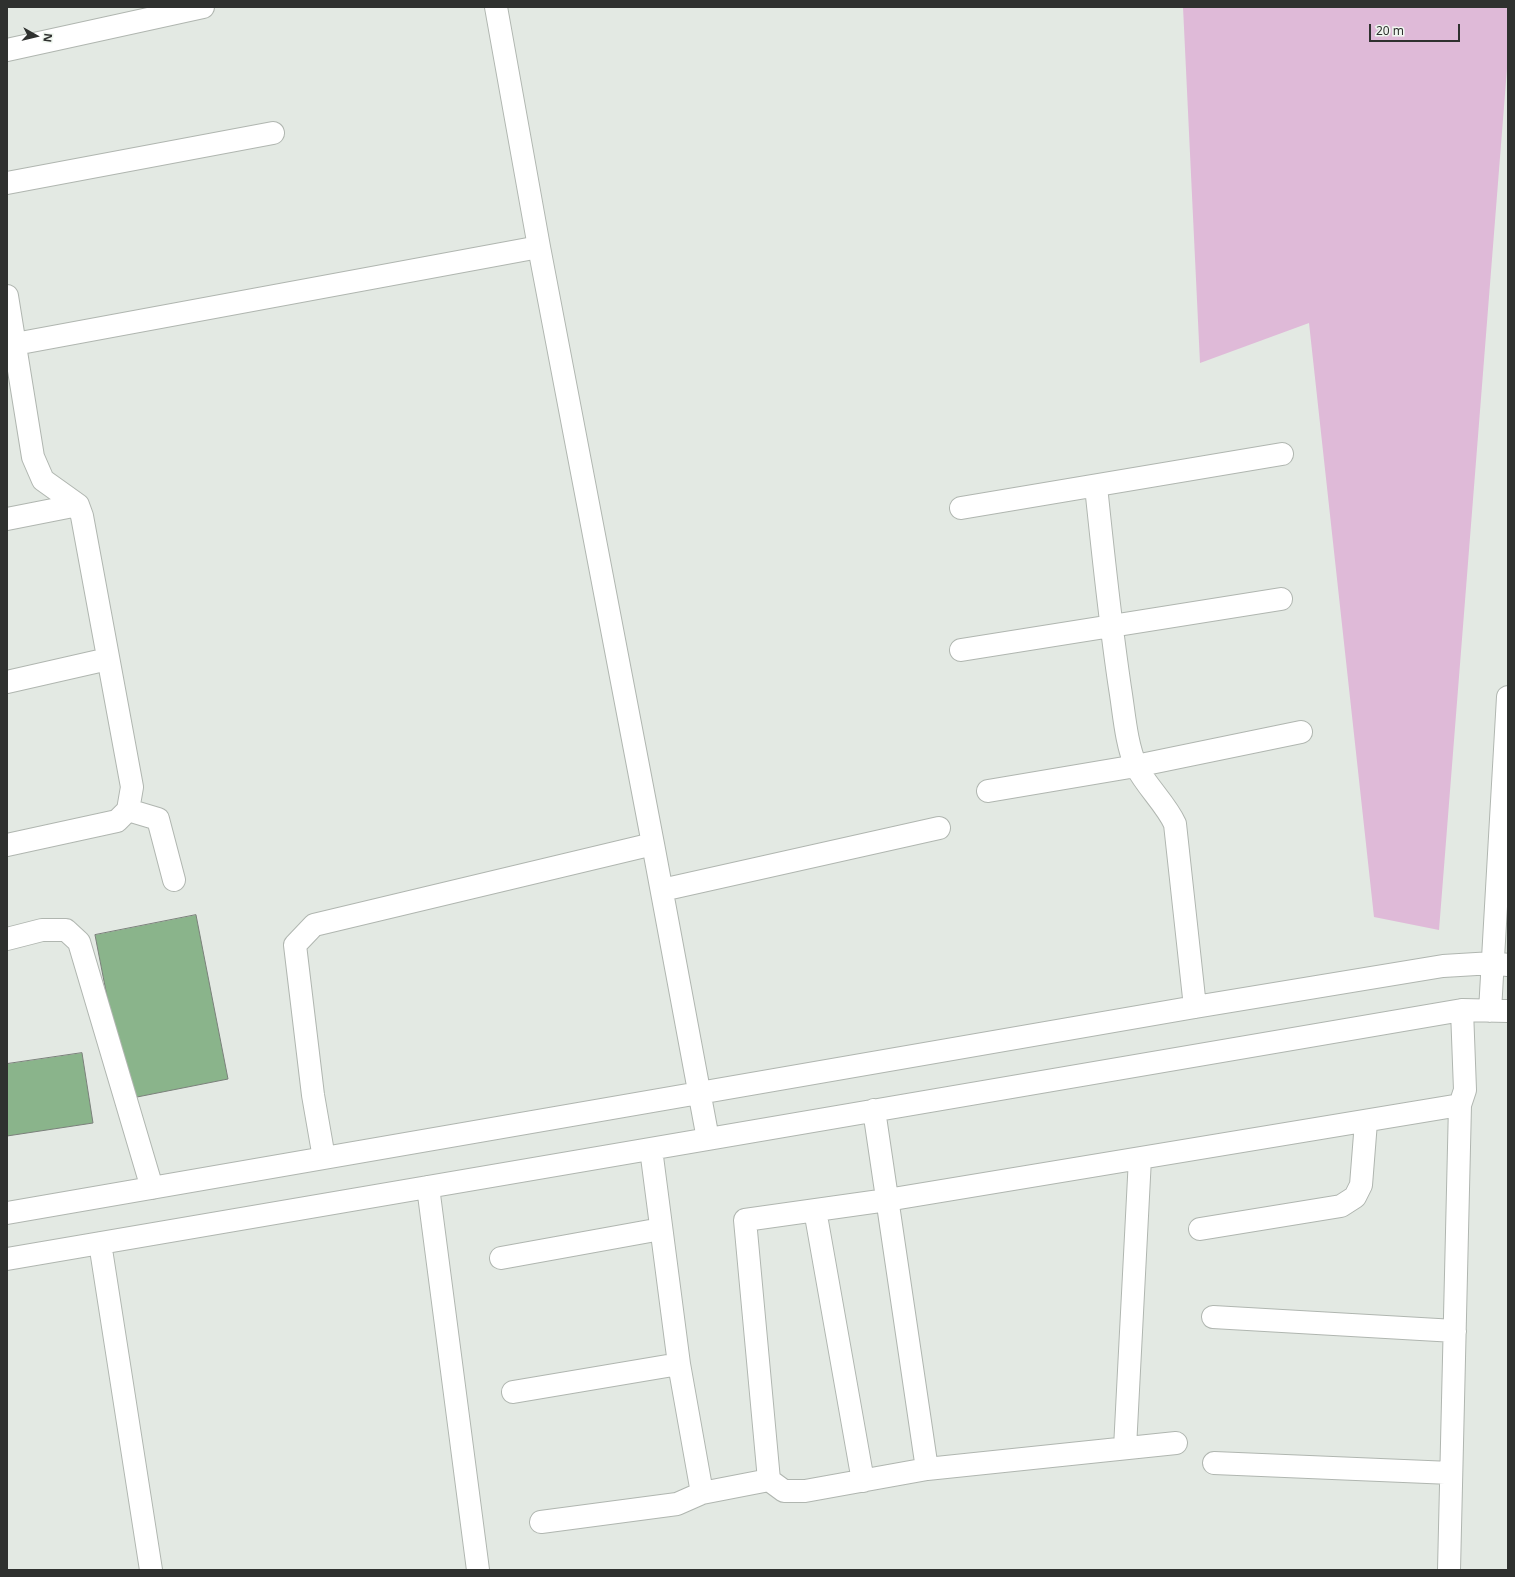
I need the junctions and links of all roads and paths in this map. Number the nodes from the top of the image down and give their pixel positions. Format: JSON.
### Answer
{"nodes":[{"id":1,"x":203,"y":7,"type":"edge"},
{"id":2,"x":496,"y":7,"type":"edge"},
{"id":3,"x":136,"y":14,"type":"edge"},
{"id":4,"x":7,"y":50,"type":"edge"},
{"id":5,"x":273,"y":133,"type":"dead end"},
{"id":6,"x":7,"y":183,"type":"edge"},
{"id":7,"x":539,"y":247,"type":"junction"},
{"id":8,"x":7,"y":296,"type":"edge"},
{"id":9,"x":15,"y":344,"type":"junction"},
{"id":10,"x":1282,"y":454,"type":"dead end"},
{"id":11,"x":1096,"y":486,"type":"junction"},
{"id":12,"x":78,"y":505,"type":"junction"},
{"id":13,"x":961,"y":508,"type":"dead end"},
{"id":14,"x":7,"y":519,"type":"edge"},
{"id":15,"x":1282,"y":598,"type":"dead end"},
{"id":16,"x":1111,"y":626,"type":"junction"},
{"id":17,"x":961,"y":650,"type":"dead end"},
{"id":18,"x":108,"y":659,"type":"junction"},
{"id":19,"x":7,"y":682,"type":"edge"},
{"id":20,"x":1508,"y":698,"type":"edge"},
{"id":21,"x":1300,"y":732,"type":"dead end"},
{"id":22,"x":1136,"y":766,"type":"junction"},
{"id":23,"x":988,"y":791,"type":"dead end"},
{"id":24,"x":128,"y":810,"type":"junction"},
{"id":25,"x":939,"y":828,"type":"dead end"},
{"id":26,"x":654,"y":844,"type":"junction"},
{"id":27,"x":7,"y":845,"type":"edge"},
{"id":28,"x":174,"y":880,"type":"dead end"},
{"id":29,"x":662,"y":890,"type":"junction"},
{"id":30,"x":7,"y":939,"type":"edge"},
{"id":31,"x":1500,"y":964,"type":"edge"},
{"id":32,"x":1195,"y":1007,"type":"junction"},
{"id":33,"x":1462,"y":1010,"type":"junction"},
{"id":34,"x":1499,"y":1011,"type":"edge"},
{"id":35,"x":700,"y":1093,"type":"junction"},
{"id":36,"x":1460,"y":1105,"type":"junction"},
{"id":37,"x":874,"y":1110,"type":"junction"},
{"id":38,"x":1366,"y":1122,"type":"junction"},
{"id":39,"x":708,"y":1139,"type":"junction"},
{"id":40,"x":651,"y":1149,"type":"junction"},
{"id":41,"x":324,"y":1158,"type":"junction"},
{"id":42,"x":1140,"y":1158,"type":"junction"},
{"id":43,"x":428,"y":1187,"type":"junction"},
{"id":44,"x":152,"y":1188,"type":"junction"},
{"id":45,"x":887,"y":1200,"type":"junction"},
{"id":46,"x":815,"y":1210,"type":"junction"},
{"id":47,"x":7,"y":1213,"type":"edge"},
{"id":48,"x":661,"y":1229,"type":"junction"},
{"id":49,"x":1200,"y":1229,"type":"dead end"},
{"id":50,"x":100,"y":1243,"type":"junction"},
{"id":51,"x":501,"y":1258,"type":"dead end"},
{"id":52,"x":7,"y":1259,"type":"edge"},
{"id":53,"x":1213,"y":1317,"type":"dead end"},
{"id":54,"x":1455,"y":1331,"type":"junction"},
{"id":55,"x":679,"y":1364,"type":"junction"},
{"id":56,"x":512,"y":1392,"type":"dead end"},
{"id":57,"x":1176,"y":1443,"type":"dead end"},
{"id":58,"x":1125,"y":1448,"type":"junction"},
{"id":59,"x":1214,"y":1463,"type":"dead end"},
{"id":60,"x":927,"y":1469,"type":"junction"},
{"id":61,"x":1451,"y":1473,"type":"junction"},
{"id":62,"x":769,"y":1480,"type":"junction"},
{"id":63,"x":863,"y":1481,"type":"junction"},
{"id":64,"x":702,"y":1494,"type":"junction"},
{"id":65,"x":541,"y":1522,"type":"dead end"},
{"id":66,"x":151,"y":1570,"type":"edge"},
{"id":67,"x":478,"y":1570,"type":"edge"},
{"id":68,"x":1449,"y":1570,"type":"edge"}],
"edges":[{"from":1,"to":3,"type":"street"},
{"from":2,"to":7,"type":"street"},
{"from":3,"to":4,"type":"street"},
{"from":5,"to":6,"type":"street"},
{"from":7,"to":9,"type":"street"},
{"from":7,"to":26,"type":"street"},
{"from":8,"to":9,"type":"street"},
{"from":9,"to":12,"type":"street"},
{"from":10,"to":11,"type":"street"},
{"from":11,"to":13,"type":"street"},
{"from":11,"to":16,"type":"street"},
{"from":12,"to":14,"type":"street"},
{"from":12,"to":18,"type":"street"},
{"from":15,"to":16,"type":"street"},
{"from":16,"to":17,"type":"street"},
{"from":16,"to":22,"type":"street"},
{"from":18,"to":19,"type":"street"},
{"from":18,"to":24,"type":"street"},
{"from":20,"to":31,"type":"street"},
{"from":21,"to":22,"type":"street"},
{"from":22,"to":23,"type":"street"},
{"from":22,"to":32,"type":"street"},
{"from":24,"to":27,"type":"street"},
{"from":24,"to":28,"type":"street"},
{"from":25,"to":29,"type":"street"},
{"from":26,"to":29,"type":"street"},
{"from":26,"to":41,"type":"street"},
{"from":29,"to":35,"type":"street"},
{"from":30,"to":44,"type":"street"},
{"from":31,"to":32,"type":"street"},
{"from":31,"to":34,"type":"street"},
{"from":32,"to":35,"type":"street"},
{"from":33,"to":34,"type":"street"},
{"from":33,"to":36,"type":"street"},
{"from":33,"to":37,"type":"street"},
{"from":35,"to":39,"type":"street"},
{"from":35,"to":41,"type":"street"},
{"from":36,"to":38,"type":"street"},
{"from":36,"to":54,"type":"street"},
{"from":37,"to":39,"type":"street"},
{"from":37,"to":45,"type":"street"},
{"from":38,"to":42,"type":"street"},
{"from":38,"to":49,"type":"street"},
{"from":39,"to":40,"type":"street"},
{"from":40,"to":43,"type":"street"},
{"from":40,"to":48,"type":"street"},
{"from":41,"to":44,"type":"street"},
{"from":42,"to":45,"type":"street"},
{"from":42,"to":58,"type":"street"},
{"from":43,"to":50,"type":"street"},
{"from":43,"to":67,"type":"street"},
{"from":44,"to":47,"type":"street"},
{"from":45,"to":46,"type":"street"},
{"from":45,"to":60,"type":"street"},
{"from":46,"to":62,"type":"street"},
{"from":46,"to":63,"type":"street"},
{"from":48,"to":51,"type":"street"},
{"from":48,"to":55,"type":"street"},
{"from":50,"to":52,"type":"street"},
{"from":50,"to":66,"type":"street"},
{"from":53,"to":54,"type":"street"},
{"from":54,"to":61,"type":"street"},
{"from":55,"to":56,"type":"street"},
{"from":55,"to":64,"type":"street"},
{"from":57,"to":58,"type":"street"},
{"from":58,"to":60,"type":"street"},
{"from":59,"to":61,"type":"street"},
{"from":60,"to":63,"type":"street"},
{"from":61,"to":68,"type":"street"},
{"from":62,"to":63,"type":"street"},
{"from":62,"to":64,"type":"street"},
{"from":64,"to":65,"type":"street"}]}
